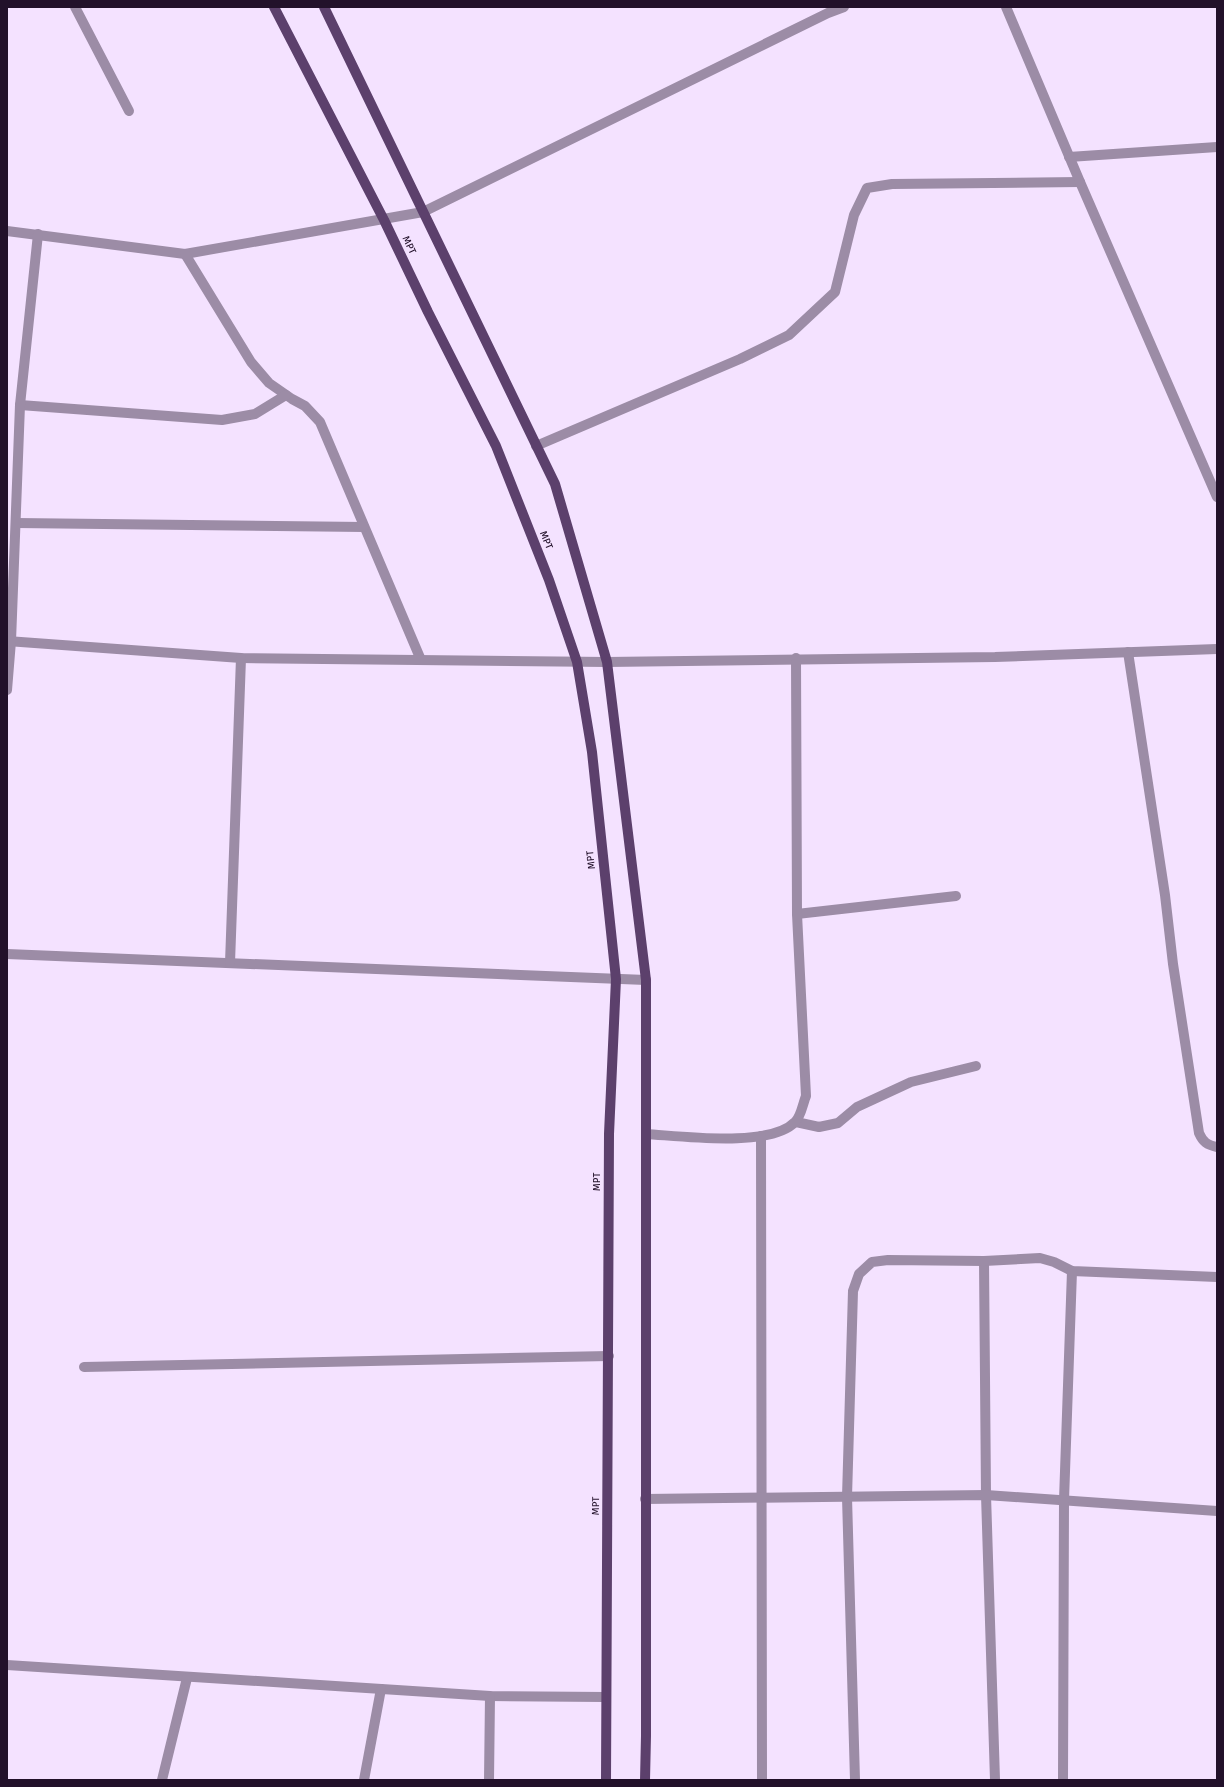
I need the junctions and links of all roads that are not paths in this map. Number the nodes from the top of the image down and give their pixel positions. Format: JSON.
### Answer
{"nodes":[{"id":1,"x":76,"y":7,"type":"edge"},
{"id":2,"x":274,"y":7,"type":"edge"},
{"id":3,"x":324,"y":7,"type":"edge"},
{"id":4,"x":844,"y":7,"type":"edge"},
{"id":5,"x":1006,"y":7,"type":"edge"},
{"id":6,"x":129,"y":110,"type":"dead end"},
{"id":7,"x":1217,"y":147,"type":"edge"},
{"id":8,"x":1069,"y":157,"type":"junction"},
{"id":9,"x":1080,"y":182,"type":"junction"},
{"id":10,"x":423,"y":212,"type":"junction"},
{"id":11,"x":384,"y":220,"type":"junction"},
{"id":12,"x":7,"y":231,"type":"edge"},
{"id":13,"x":38,"y":234,"type":"junction"},
{"id":14,"x":185,"y":254,"type":"junction"},
{"id":15,"x":286,"y":395,"type":"junction"},
{"id":16,"x":20,"y":405,"type":"junction"},
{"id":17,"x":536,"y":446,"type":"junction"},
{"id":18,"x":1217,"y":497,"type":"edge"},
{"id":19,"x":16,"y":523,"type":"junction"},
{"id":20,"x":364,"y":527,"type":"junction"},
{"id":21,"x":9,"y":641,"type":"edge"},
{"id":22,"x":1217,"y":649,"type":"edge"},
{"id":23,"x":1128,"y":652,"type":"junction"},
{"id":24,"x":241,"y":658,"type":"junction"},
{"id":25,"x":796,"y":658,"type":"junction"},
{"id":26,"x":421,"y":660,"type":"junction"},
{"id":27,"x":577,"y":662,"type":"junction"},
{"id":28,"x":608,"y":662,"type":"junction"},
{"id":29,"x":7,"y":690,"type":"edge"},
{"id":30,"x":956,"y":896,"type":"dead end"},
{"id":31,"x":797,"y":914,"type":"junction"},
{"id":32,"x":7,"y":954,"type":"edge"},
{"id":33,"x":230,"y":963,"type":"junction"},
{"id":34,"x":616,"y":979,"type":"junction"},
{"id":35,"x":646,"y":980,"type":"junction"},
{"id":36,"x":976,"y":1066,"type":"dead end"},
{"id":37,"x":796,"y":1122,"type":"junction"},
{"id":38,"x":646,"y":1134,"type":"junction"},
{"id":39,"x":761,"y":1136,"type":"junction"},
{"id":40,"x":1217,"y":1147,"type":"edge"},
{"id":41,"x":984,"y":1261,"type":"junction"},
{"id":42,"x":1072,"y":1271,"type":"junction"},
{"id":43,"x":1217,"y":1277,"type":"edge"},
{"id":44,"x":609,"y":1356,"type":"junction"},
{"id":45,"x":84,"y":1367,"type":"dead end"},
{"id":46,"x":986,"y":1495,"type":"junction"},
{"id":47,"x":847,"y":1497,"type":"junction"},
{"id":48,"x":645,"y":1498,"type":"junction"},
{"id":49,"x":761,"y":1498,"type":"junction"},
{"id":50,"x":1064,"y":1500,"type":"junction"},
{"id":51,"x":1217,"y":1511,"type":"edge"},
{"id":52,"x":7,"y":1665,"type":"edge"},
{"id":53,"x":187,"y":1678,"type":"junction"},
{"id":54,"x":381,"y":1689,"type":"junction"},
{"id":55,"x":490,"y":1696,"type":"junction"},
{"id":56,"x":605,"y":1697,"type":"junction"},
{"id":57,"x":162,"y":1780,"type":"edge"},
{"id":58,"x":364,"y":1780,"type":"edge"},
{"id":59,"x":489,"y":1780,"type":"edge"},
{"id":60,"x":606,"y":1780,"type":"edge"},
{"id":61,"x":645,"y":1780,"type":"edge"},
{"id":62,"x":762,"y":1780,"type":"edge"},
{"id":63,"x":855,"y":1780,"type":"edge"},
{"id":64,"x":995,"y":1780,"type":"edge"},
{"id":65,"x":1063,"y":1780,"type":"edge"}],
"edges":[{"from":1,"to":6,"type":"street"},
{"from":2,"to":11,"type":"main road","name":"MPT"},
{"from":3,"to":10,"type":"main road"},
{"from":4,"to":10,"type":"street"},
{"from":5,"to":8,"type":"street"},
{"from":7,"to":8,"type":"street"},
{"from":8,"to":9,"type":"street"},
{"from":9,"to":17,"type":"street"},
{"from":9,"to":18,"type":"street"},
{"from":10,"to":11,"type":"street"},
{"from":10,"to":17,"type":"main road"},
{"from":11,"to":14,"type":"street"},
{"from":11,"to":27,"type":"main road","name":"MPT"},
{"from":12,"to":13,"type":"street"},
{"from":13,"to":14,"type":"street"},
{"from":13,"to":16,"type":"street"},
{"from":14,"to":15,"type":"street"},
{"from":15,"to":16,"type":"street"},
{"from":15,"to":20,"type":"street"},
{"from":16,"to":19,"type":"street"},
{"from":17,"to":28,"type":"main road"},
{"from":19,"to":20,"type":"street"},
{"from":19,"to":21,"type":"street"},
{"from":20,"to":26,"type":"street"},
{"from":21,"to":24,"type":"street"},
{"from":21,"to":29,"type":"street"},
{"from":22,"to":23,"type":"street"},
{"from":23,"to":25,"type":"street"},
{"from":23,"to":40,"type":"street"},
{"from":24,"to":26,"type":"street"},
{"from":24,"to":33,"type":"street"},
{"from":25,"to":28,"type":"street"},
{"from":25,"to":31,"type":"street"},
{"from":26,"to":27,"type":"street"},
{"from":27,"to":28,"type":"street"},
{"from":27,"to":34,"type":"main road","name":"MPT"},
{"from":28,"to":35,"type":"main road"},
{"from":30,"to":31,"type":"street"},
{"from":31,"to":37,"type":"street"},
{"from":32,"to":33,"type":"street"},
{"from":33,"to":34,"type":"street"},
{"from":34,"to":35,"type":"street"},
{"from":34,"to":44,"type":"main road","name":"MPT"},
{"from":35,"to":38,"type":"main road"},
{"from":36,"to":37,"type":"street"},
{"from":37,"to":39,"type":"street"},
{"from":38,"to":39,"type":"street"},
{"from":38,"to":48,"type":"main road"},
{"from":39,"to":49,"type":"street"},
{"from":41,"to":42,"type":"street"},
{"from":41,"to":46,"type":"street"},
{"from":41,"to":47,"type":"street"},
{"from":42,"to":43,"type":"street"},
{"from":42,"to":50,"type":"street"},
{"from":44,"to":45,"type":"street"},
{"from":44,"to":56,"type":"main road","name":"MPT"},
{"from":46,"to":47,"type":"street"},
{"from":46,"to":50,"type":"street"},
{"from":46,"to":64,"type":"street"},
{"from":47,"to":49,"type":"street"},
{"from":47,"to":63,"type":"street"},
{"from":48,"to":49,"type":"street"},
{"from":48,"to":61,"type":"main road"},
{"from":49,"to":62,"type":"street"},
{"from":50,"to":51,"type":"street"},
{"from":50,"to":65,"type":"street"},
{"from":52,"to":53,"type":"street"},
{"from":53,"to":54,"type":"street"},
{"from":53,"to":57,"type":"street"},
{"from":54,"to":55,"type":"street"},
{"from":54,"to":58,"type":"street"},
{"from":55,"to":56,"type":"street"},
{"from":55,"to":59,"type":"street"},
{"from":56,"to":60,"type":"main road","name":"MPT"}]}
